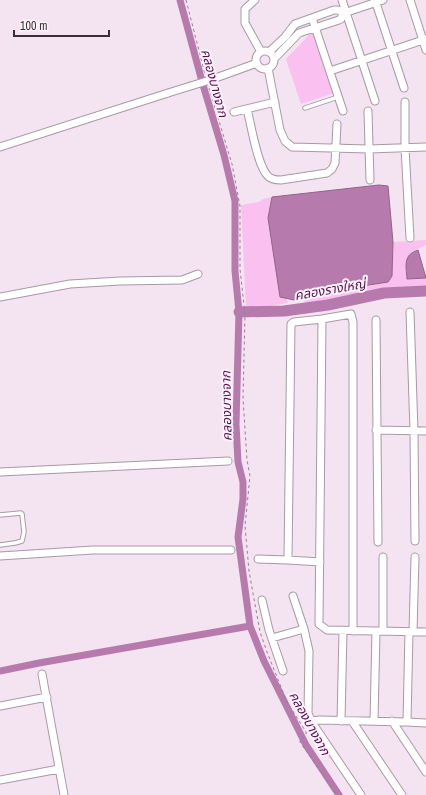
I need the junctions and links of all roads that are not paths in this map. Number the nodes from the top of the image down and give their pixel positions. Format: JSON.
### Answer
{"nodes":[{"id":1,"x":254,"y":0,"type":"edge"},
{"id":2,"x":342,"y":0,"type":"edge"},
{"id":3,"x":410,"y":0,"type":"edge"},
{"id":4,"x":378,"y":1,"type":"edge"},
{"id":5,"x":345,"y":13,"type":"junction"},
{"id":6,"x":312,"y":18,"type":"junction"},
{"id":7,"x":315,"y":28,"type":"junction"},
{"id":8,"x":424,"y":40,"type":"edge"},
{"id":9,"x":392,"y":50,"type":"junction"},
{"id":10,"x":426,"y":50,"type":"edge"},
{"id":11,"x":261,"y":52,"type":"junction"},
{"id":12,"x":269,"y":52,"type":"junction"},
{"id":13,"x":274,"y":59,"type":"junction"},
{"id":14,"x":362,"y":60,"type":"junction"},
{"id":15,"x":257,"y":63,"type":"junction"},
{"id":16,"x":268,"y":68,"type":"junction"},
{"id":17,"x":330,"y":71,"type":"junction"},
{"id":18,"x":404,"y":88,"type":"dead end"},
{"id":19,"x":338,"y":97,"type":"junction"},
{"id":20,"x":374,"y":101,"type":"dead end"},
{"id":21,"x":275,"y":102,"type":"junction"},
{"id":22,"x":405,"y":102,"type":"dead end"},
{"id":23,"x":305,"y":108,"type":"dead end"},
{"id":24,"x":247,"y":109,"type":"junction"},
{"id":25,"x":343,"y":111,"type":"dead end"},
{"id":26,"x":368,"y":111,"type":"dead end"},
{"id":27,"x":234,"y":112,"type":"dead end"},
{"id":28,"x":337,"y":124,"type":"dead end"},
{"id":29,"x":0,"y":147,"type":"edge"},
{"id":30,"x":426,"y":147,"type":"edge"},
{"id":31,"x":335,"y":148,"type":"junction"},
{"id":32,"x":405,"y":148,"type":"junction"},
{"id":33,"x":369,"y":149,"type":"junction"},
{"id":34,"x":370,"y":180,"type":"dead end"},
{"id":35,"x":410,"y":238,"type":"dead end"},
{"id":36,"x":198,"y":274,"type":"dead end"},
{"id":37,"x":0,"y":298,"type":"edge"},
{"id":38,"x":410,"y":312,"type":"dead end"},
{"id":39,"x":322,"y":319,"type":"junction"},
{"id":40,"x":376,"y":320,"type":"dead end"},
{"id":41,"x":376,"y":430,"type":"junction"},
{"id":42,"x":414,"y":431,"type":"junction"},
{"id":43,"x":426,"y":431,"type":"edge"},
{"id":44,"x":228,"y":461,"type":"dead end"},
{"id":45,"x":0,"y":472,"type":"edge"},
{"id":46,"x":0,"y":515,"type":"edge"},
{"id":47,"x":415,"y":541,"type":"dead end"},
{"id":48,"x":378,"y":542,"type":"dead end"},
{"id":49,"x":0,"y":544,"type":"edge"},
{"id":50,"x":232,"y":550,"type":"dead end"},
{"id":51,"x":0,"y":556,"type":"edge"},
{"id":52,"x":383,"y":557,"type":"dead end"},
{"id":53,"x":415,"y":557,"type":"dead end"},
{"id":54,"x":258,"y":559,"type":"dead end"},
{"id":55,"x":288,"y":560,"type":"junction"},
{"id":56,"x":320,"y":562,"type":"junction"},
{"id":57,"x":293,"y":596,"type":"dead end"},
{"id":58,"x":262,"y":600,"type":"dead end"},
{"id":59,"x":304,"y":629,"type":"junction"},
{"id":60,"x":343,"y":631,"type":"junction"},
{"id":61,"x":353,"y":631,"type":"junction"},
{"id":62,"x":380,"y":631,"type":"junction"},
{"id":63,"x":411,"y":632,"type":"junction"},
{"id":64,"x":426,"y":632,"type":"edge"},
{"id":65,"x":272,"y":638,"type":"junction"},
{"id":66,"x":283,"y":671,"type":"dead end"},
{"id":67,"x":42,"y":674,"type":"dead end"},
{"id":68,"x":47,"y":697,"type":"junction"},
{"id":69,"x":0,"y":706,"type":"edge"},
{"id":70,"x":311,"y":721,"type":"junction"},
{"id":71,"x":341,"y":721,"type":"junction"},
{"id":72,"x":352,"y":721,"type":"junction"},
{"id":73,"x":374,"y":721,"type":"junction"},
{"id":74,"x":392,"y":722,"type":"junction"},
{"id":75,"x":407,"y":722,"type":"junction"},
{"id":76,"x":426,"y":723,"type":"edge"},
{"id":77,"x":59,"y":769,"type":"junction"},
{"id":78,"x":426,"y":772,"type":"edge"},
{"id":79,"x":0,"y":780,"type":"edge"},
{"id":80,"x":64,"y":795,"type":"edge"},
{"id":81,"x":361,"y":795,"type":"edge"},
{"id":82,"x":402,"y":795,"type":"edge"}],
"edges":[{"from":1,"to":11,"type":"street"},
{"from":2,"to":5,"type":"street"},
{"from":3,"to":8,"type":"street"},
{"from":4,"to":5,"type":"street"},
{"from":4,"to":9,"type":"street"},
{"from":5,"to":6,"type":"street"},
{"from":5,"to":7,"type":"street"},
{"from":5,"to":14,"type":"street"},
{"from":6,"to":7,"type":"street"},
{"from":6,"to":12,"type":"street"},
{"from":7,"to":13,"type":"street"},
{"from":7,"to":17,"type":"street"},
{"from":8,"to":9,"type":"street"},
{"from":8,"to":10,"type":"street"},
{"from":9,"to":14,"type":"street"},
{"from":9,"to":18,"type":"street"},
{"from":11,"to":12,"type":"street"},
{"from":11,"to":15,"type":"street"},
{"from":12,"to":13,"type":"street"},
{"from":13,"to":16,"type":"street"},
{"from":14,"to":17,"type":"street"},
{"from":14,"to":20,"type":"street"},
{"from":15,"to":16,"type":"street"},
{"from":15,"to":29,"type":"street","bridge":true},
{"from":16,"to":21,"type":"street"},
{"from":17,"to":19,"type":"street"},
{"from":19,"to":23,"type":"lane"},
{"from":19,"to":25,"type":"street"},
{"from":21,"to":24,"type":"street"},
{"from":21,"to":31,"type":"street"},
{"from":22,"to":32,"type":"street"},
{"from":24,"to":27,"type":"street"},
{"from":24,"to":31,"type":"street"},
{"from":26,"to":33,"type":"street"},
{"from":28,"to":31,"type":"street"},
{"from":30,"to":32,"type":"street"},
{"from":31,"to":33,"type":"street"},
{"from":32,"to":33,"type":"street"},
{"from":32,"to":35,"type":"street"},
{"from":33,"to":34,"type":"street"},
{"from":36,"to":37,"type":"street"},
{"from":38,"to":42,"type":"street"},
{"from":39,"to":55,"type":"street"},
{"from":39,"to":56,"type":"street"},
{"from":39,"to":61,"type":"street"},
{"from":40,"to":41,"type":"street"},
{"from":41,"to":42,"type":"street"},
{"from":41,"to":48,"type":"street"},
{"from":42,"to":43,"type":"street"},
{"from":42,"to":47,"type":"street"},
{"from":44,"to":45,"type":"street"},
{"from":46,"to":49,"type":"lane"},
{"from":50,"to":51,"type":"street"},
{"from":52,"to":62,"type":"street"},
{"from":53,"to":63,"type":"street"},
{"from":54,"to":55,"type":"street"},
{"from":55,"to":56,"type":"street"},
{"from":56,"to":60,"type":"street"},
{"from":57,"to":59,"type":"street"},
{"from":58,"to":65,"type":"street"},
{"from":59,"to":65,"type":"street"},
{"from":59,"to":70,"type":"street"},
{"from":60,"to":61,"type":"street"},
{"from":60,"to":71,"type":"street"},
{"from":61,"to":62,"type":"street"},
{"from":62,"to":63,"type":"street"},
{"from":62,"to":73,"type":"street"},
{"from":63,"to":64,"type":"street"},
{"from":63,"to":75,"type":"street"},
{"from":65,"to":66,"type":"street"},
{"from":67,"to":68,"type":"street"},
{"from":68,"to":69,"type":"street"},
{"from":68,"to":77,"type":"street"},
{"from":70,"to":71,"type":"street"},
{"from":70,"to":81,"type":"street"},
{"from":71,"to":72,"type":"street"},
{"from":72,"to":73,"type":"street"},
{"from":72,"to":82,"type":"street"},
{"from":73,"to":74,"type":"street"},
{"from":74,"to":75,"type":"street"},
{"from":74,"to":78,"type":"street"},
{"from":75,"to":76,"type":"street"},
{"from":77,"to":79,"type":"street"},
{"from":77,"to":80,"type":"street"}]}
